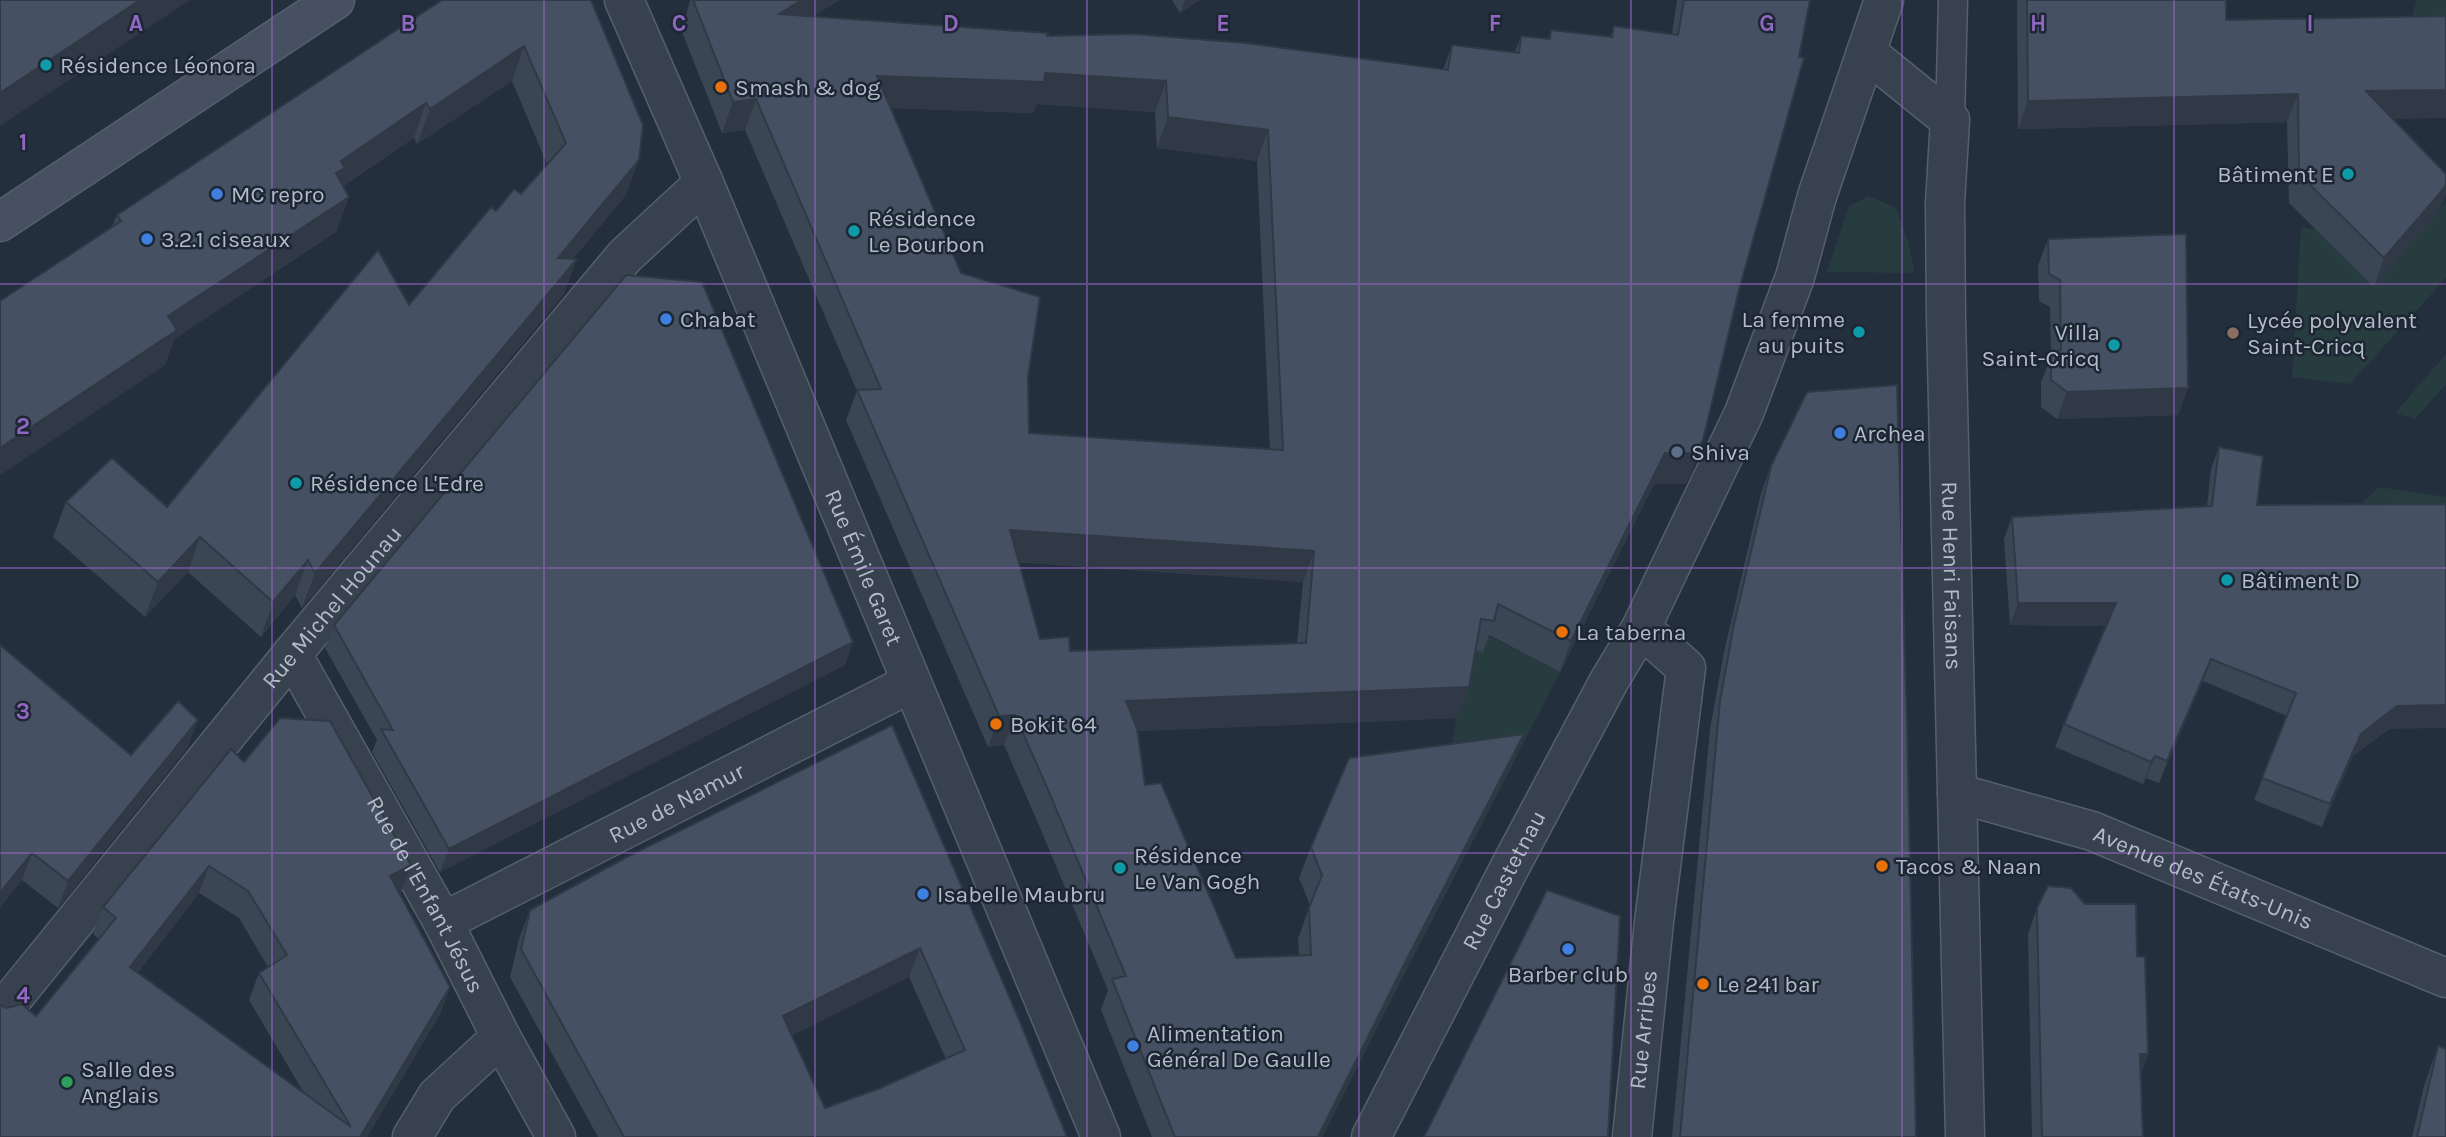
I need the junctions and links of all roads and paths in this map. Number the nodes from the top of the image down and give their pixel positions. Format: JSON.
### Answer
{"nodes":[{"id":1,"x":335,"y":0,"type":"edge"},
{"id":2,"x":624,"y":0,"type":"edge"},
{"id":3,"x":1884,"y":0,"type":"edge"},
{"id":4,"x":1953,"y":0,"type":"edge"},
{"id":5,"x":1866,"y":52,"type":"junction"},
{"id":6,"x":1950,"y":120,"type":"junction"},
{"id":7,"x":704,"y":183,"type":"junction"},
{"id":8,"x":0,"y":222,"type":"edge"},
{"id":9,"x":1641,"y":628,"type":"junction"},
{"id":10,"x":292,"y":654,"type":"junction"},
{"id":11,"x":911,"y":682,"type":"junction"},
{"id":12,"x":1957,"y":793,"type":"junction"},
{"id":13,"x":443,"y":922,"type":"junction"},
{"id":14,"x":2446,"y":978,"type":"edge"},
{"id":15,"x":0,"y":1014,"type":"edge"},
{"id":16,"x":501,"y":1037,"type":"junction"},
{"id":17,"x":412,"y":1137,"type":"edge"},
{"id":18,"x":556,"y":1137,"type":"edge"},
{"id":19,"x":1101,"y":1137,"type":"edge"},
{"id":20,"x":1371,"y":1137,"type":"edge"},
{"id":21,"x":1632,"y":1137,"type":"edge"},
{"id":22,"x":1965,"y":1137,"type":"edge"}],
"edges":[{"from":1,"to":8,"type":"main road"},
{"from":2,"to":7,"type":"street","name":"Rue Émile Garet"},
{"from":3,"to":5,"type":"street","name":"Rue Castetnau"},
{"from":4,"to":6,"type":"lane"},
{"from":5,"to":6,"type":"street"},
{"from":5,"to":9,"type":"street","name":"Rue Castetnau"},
{"from":6,"to":12,"type":"street","name":"Rue Henri Faisans"},
{"from":7,"to":10,"type":"street","name":"Rue Michel Hounau"},
{"from":7,"to":11,"type":"street","name":"Rue Émile Garet"},
{"from":9,"to":20,"type":"street","name":"Rue Castetnau"},
{"from":9,"to":21,"type":"street","name":"Rue Arribes"},
{"from":10,"to":13,"type":"street","name":"Rue de l'Enfant Jésus"},
{"from":10,"to":15,"type":"street","name":"Rue Michel Hounau"},
{"from":11,"to":13,"type":"street","name":"Rue de Namur"},
{"from":11,"to":19,"type":"street","name":"Rue Émile Garet"},
{"from":12,"to":14,"type":"street","name":"Avenue des États-Unis"},
{"from":12,"to":22,"type":"street","name":"Rue Henri Faisans"},
{"from":13,"to":16,"type":"street","name":"Rue de l'Enfant Jésus"},
{"from":16,"to":17,"type":"street"},
{"from":16,"to":18,"type":"street","name":"Rue de l'Enfant Jésus"}]}
